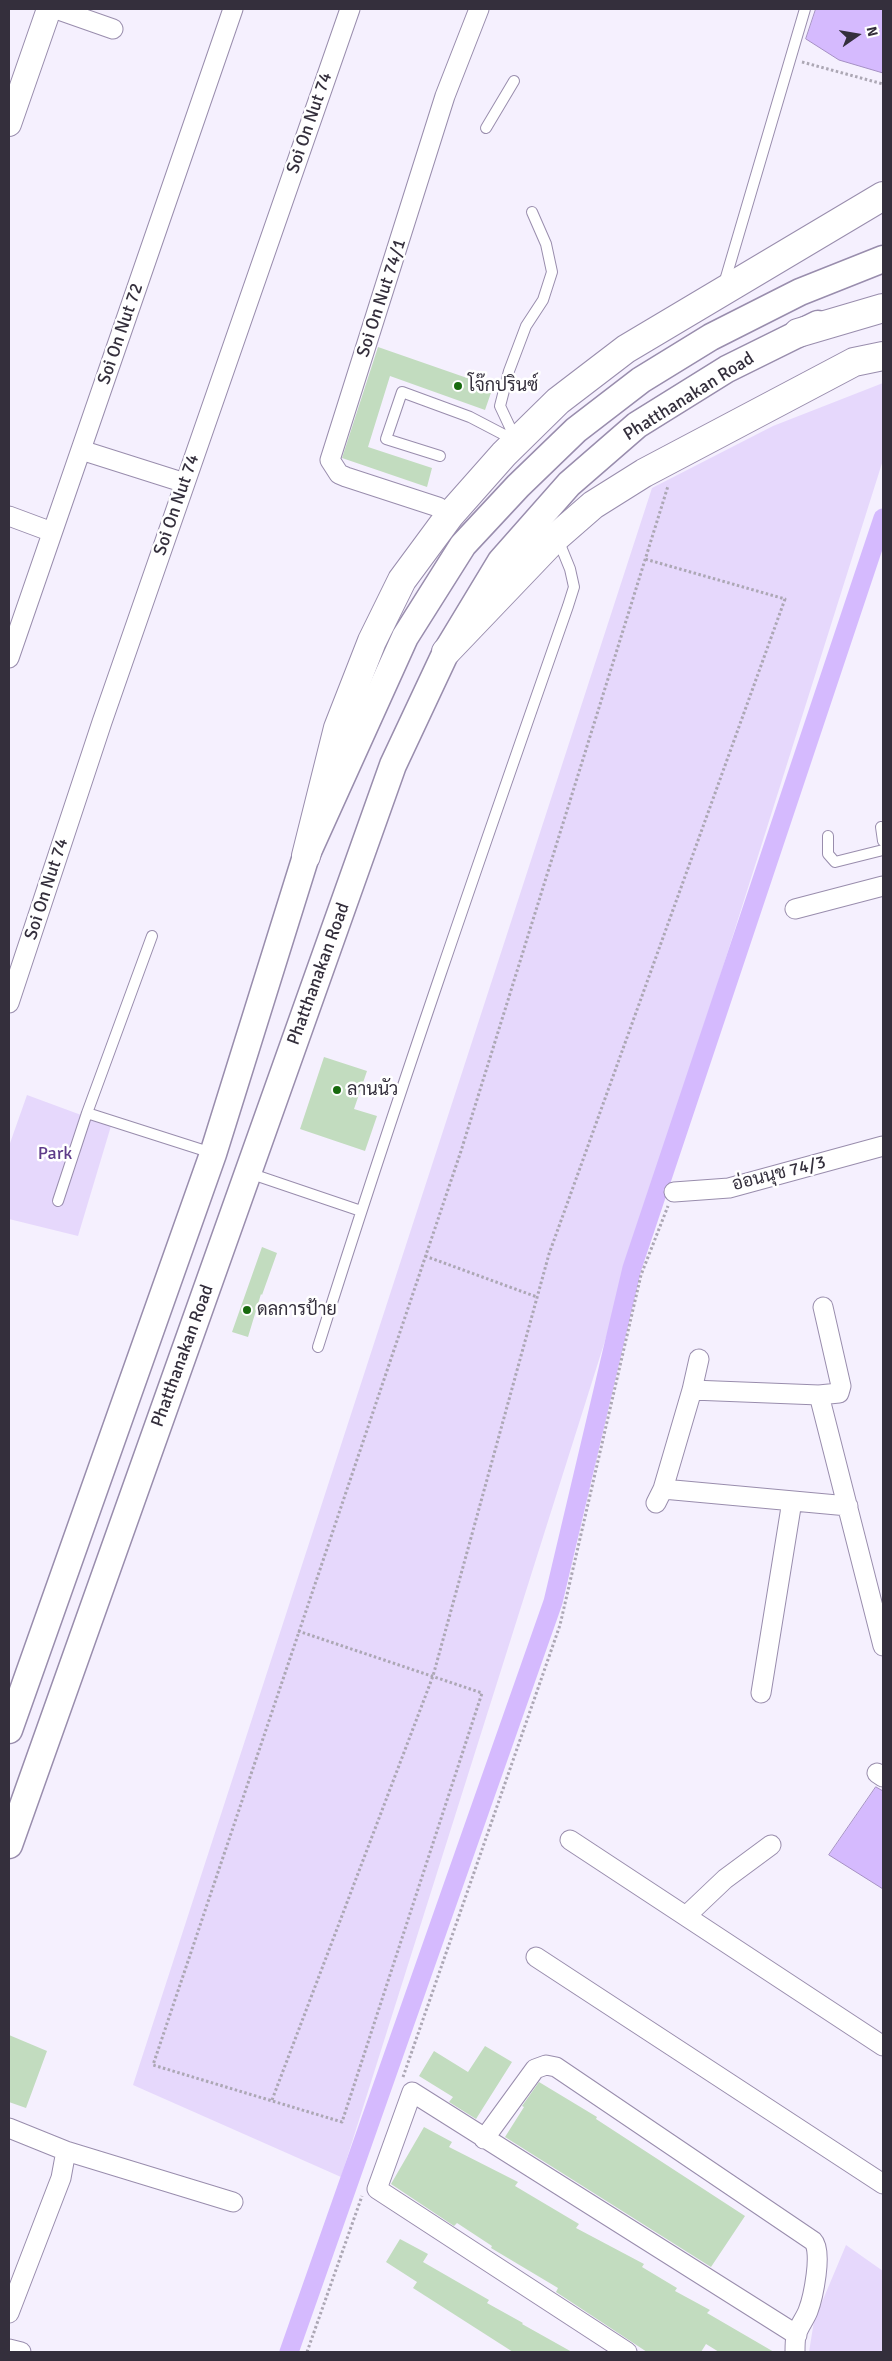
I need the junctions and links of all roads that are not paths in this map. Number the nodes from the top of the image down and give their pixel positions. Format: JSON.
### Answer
{"nodes":[{"id":1,"x":49,"y":9,"type":"edge"},
{"id":2,"x":56,"y":9,"type":"edge"},
{"id":3,"x":233,"y":9,"type":"edge"},
{"id":4,"x":350,"y":9,"type":"edge"},
{"id":5,"x":479,"y":9,"type":"edge"},
{"id":6,"x":805,"y":9,"type":"edge"},
{"id":7,"x":113,"y":29,"type":"dead end"},
{"id":8,"x":514,"y":81,"type":"dead end"},
{"id":9,"x":9,"y":124,"type":"edge"},
{"id":10,"x":486,"y":128,"type":"dead end"},
{"id":11,"x":883,"y":195,"type":"edge"},
{"id":12,"x":532,"y":212,"type":"dead end"},
{"id":13,"x":883,"y":258,"type":"edge"},
{"id":14,"x":722,"y":290,"type":"junction"},
{"id":15,"x":883,"y":296,"type":"edge"},
{"id":16,"x":883,"y":308,"type":"edge"},
{"id":17,"x":798,"y":333,"type":"junction"},
{"id":18,"x":874,"y":355,"type":"edge"},
{"id":19,"x":517,"y":441,"type":"junction"},
{"id":20,"x":80,"y":450,"type":"junction"},
{"id":21,"x":440,"y":456,"type":"dead end"},
{"id":22,"x":185,"y":483,"type":"junction"},
{"id":23,"x":450,"y":514,"type":"junction"},
{"id":24,"x":9,"y":516,"type":"edge"},
{"id":25,"x":52,"y":532,"type":"junction"},
{"id":26,"x":557,"y":536,"type":"junction"},
{"id":27,"x":446,"y":652,"type":"junction"},
{"id":28,"x":9,"y":658,"type":"edge"},
{"id":29,"x":882,"y":827,"type":"dead end"},
{"id":30,"x":828,"y":836,"type":"dead end"},
{"id":31,"x":883,"y":841,"type":"edge"},
{"id":32,"x":883,"y":850,"type":"edge"},
{"id":33,"x":306,"y":856,"type":"junction"},
{"id":34,"x":883,"y":886,"type":"edge"},
{"id":35,"x":795,"y":909,"type":"dead end"},
{"id":36,"x":152,"y":936,"type":"dead end"},
{"id":37,"x":9,"y":1003,"type":"edge"},
{"id":38,"x":87,"y":1113,"type":"junction"},
{"id":39,"x":883,"y":1146,"type":"edge"},
{"id":40,"x":214,"y":1154,"type":"junction"},
{"id":41,"x":248,"y":1172,"type":"junction"},
{"id":42,"x":674,"y":1192,"type":"road end"},
{"id":43,"x":58,"y":1201,"type":"dead end"},
{"id":44,"x":361,"y":1211,"type":"junction"},
{"id":45,"x":823,"y":1307,"type":"dead end"},
{"id":46,"x":318,"y":1347,"type":"dead end"},
{"id":47,"x":699,"y":1359,"type":"dead end"},
{"id":48,"x":692,"y":1390,"type":"junction"},
{"id":49,"x":820,"y":1395,"type":"junction"},
{"id":50,"x":792,"y":1501,"type":"junction"},
{"id":51,"x":848,"y":1506,"type":"junction"},
{"id":52,"x":883,"y":1646,"type":"edge"},
{"id":53,"x":761,"y":1693,"type":"dead end"},
{"id":54,"x":9,"y":1730,"type":"edge"},
{"id":55,"x":570,"y":1840,"type":"dead end"},
{"id":56,"x":9,"y":1845,"type":"edge"},
{"id":57,"x":771,"y":1845,"type":"dead end"},
{"id":58,"x":686,"y":1916,"type":"junction"},
{"id":59,"x":536,"y":1957,"type":"dead end"},
{"id":60,"x":883,"y":2046,"type":"edge"},
{"id":61,"x":9,"y":2128,"type":"edge"},
{"id":62,"x":484,"y":2138,"type":"junction"},
{"id":63,"x":66,"y":2152,"type":"junction"},
{"id":64,"x":883,"y":2184,"type":"edge"},
{"id":65,"x":233,"y":2202,"type":"dead end"},
{"id":66,"x":9,"y":2313,"type":"edge"},
{"id":67,"x":796,"y":2344,"type":"edge"},
{"id":68,"x":9,"y":2349,"type":"edge"},
{"id":69,"x":21,"y":2352,"type":"edge"},
{"id":70,"x":627,"y":2352,"type":"edge"}],
"edges":[{"from":1,"to":9,"type":"street"},
{"from":2,"to":7,"type":"street"},
{"from":3,"to":20,"type":"street","name":"Soi On Nut 72"},
{"from":4,"to":22,"type":"street","name":"Soi On Nut 74"},
{"from":5,"to":23,"type":"street","name":"Soi On Nut 74/1"},
{"from":6,"to":14,"type":"lane"},
{"from":8,"to":10,"type":"lane"},
{"from":11,"to":14,"type":"main road"},
{"from":12,"to":19,"type":"lane"},
{"from":13,"to":33,"type":"main road","name":"Phatthanakan Road"},
{"from":14,"to":19,"type":"main road"},
{"from":15,"to":17,"type":"main road","name":"Phatthanakan Road"},
{"from":16,"to":17,"type":"main road"},
{"from":17,"to":27,"type":"main road","name":"Phatthanakan Road"},
{"from":18,"to":26,"type":"main road"},
{"from":19,"to":21,"type":"lane"},
{"from":19,"to":23,"type":"main road"},
{"from":20,"to":22,"type":"street"},
{"from":20,"to":25,"type":"street","name":"Soi On Nut 72"},
{"from":22,"to":37,"type":"street","name":"Soi On Nut 74"},
{"from":23,"to":33,"type":"main road"},
{"from":24,"to":25,"type":"street"},
{"from":25,"to":28,"type":"street","name":"Soi On Nut 72"},
{"from":26,"to":27,"type":"main road"},
{"from":26,"to":44,"type":"lane"},
{"from":27,"to":41,"type":"main road","name":"Phatthanakan Road"},
{"from":29,"to":31,"type":"lane"},
{"from":30,"to":32,"type":"lane"},
{"from":33,"to":40,"type":"main road","name":"Phatthanakan Road"},
{"from":34,"to":35,"type":"street"},
{"from":36,"to":38,"type":"lane"},
{"from":38,"to":40,"type":"lane"},
{"from":38,"to":43,"type":"lane"},
{"from":39,"to":42,"type":"street","name":"อ่อนนุช 74/3"},
{"from":40,"to":54,"type":"main road","name":"Phatthanakan Road"},
{"from":41,"to":44,"type":"lane"},
{"from":41,"to":56,"type":"main road","name":"Phatthanakan Road"},
{"from":44,"to":46,"type":"lane"},
{"from":45,"to":49,"type":"street"},
{"from":47,"to":48,"type":"street"},
{"from":48,"to":49,"type":"street"},
{"from":48,"to":50,"type":"street"},
{"from":49,"to":51,"type":"street"},
{"from":50,"to":51,"type":"street"},
{"from":50,"to":53,"type":"street"},
{"from":51,"to":52,"type":"street"},
{"from":55,"to":58,"type":"street"},
{"from":57,"to":58,"type":"street"},
{"from":58,"to":60,"type":"street"},
{"from":59,"to":64,"type":"street"},
{"from":61,"to":63,"type":"street"},
{"from":62,"to":67,"type":"street"},
{"from":62,"to":67,"type":"street"},
{"from":62,"to":70,"type":"street"},
{"from":63,"to":65,"type":"street"},
{"from":63,"to":66,"type":"street"},
{"from":68,"to":69,"type":"street"}]}
